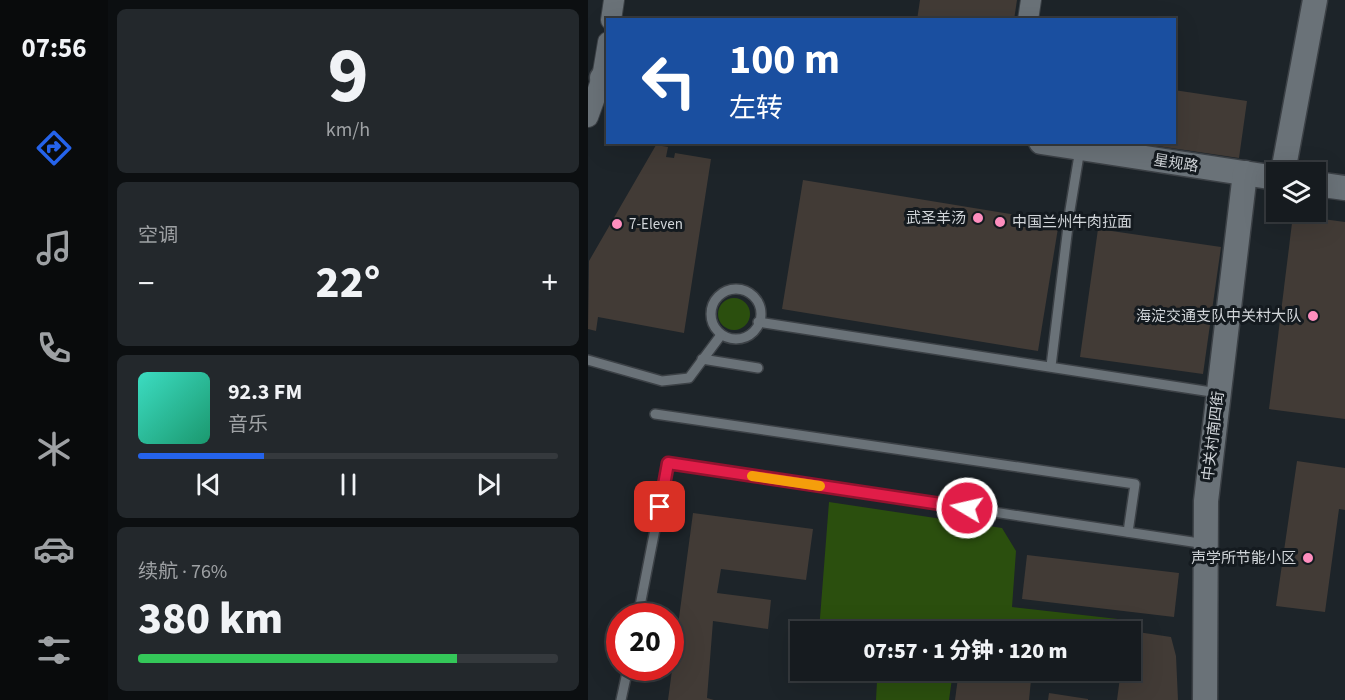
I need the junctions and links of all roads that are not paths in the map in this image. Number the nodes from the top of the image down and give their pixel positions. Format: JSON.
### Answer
{"nodes":[{"id":1,"x":614,"y":0,"type":"edge"},
{"id":2,"x":1030,"y":0,"type":"edge"},
{"id":3,"x":1315,"y":0,"type":"edge"},
{"id":4,"x":611,"y":18,"type":"edge"},
{"id":5,"x":1028,"y":18,"type":"edge"},
{"id":6,"x":605,"y":78,"type":"edge"},
{"id":7,"x":588,"y":117,"type":"edge"},
{"id":8,"x":1054,"y":144,"type":"edge"},
{"id":9,"x":1080,"y":148,"type":"junction"},
{"id":10,"x":1285,"y":162,"type":"edge"},
{"id":11,"x":1245,"y":173,"type":"junction"},
{"id":12,"x":1266,"y":176,"type":"edge"},
{"id":13,"x":1326,"y":186,"type":"edge"},
{"id":14,"x":1345,"y":189,"type":"edge"},
{"id":15,"x":758,"y":322,"type":"junction"},
{"id":16,"x":721,"y":335,"type":"junction"},
{"id":17,"x":702,"y":359,"type":"junction"},
{"id":18,"x":588,"y":360,"type":"edge"},
{"id":19,"x":1051,"y":366,"type":"junction"},
{"id":20,"x":758,"y":368,"type":"dead end"},
{"id":21,"x":1218,"y":393,"type":"junction"},
{"id":22,"x":655,"y":414,"type":"dead end"},
{"id":23,"x":1128,"y":532,"type":"junction"},
{"id":24,"x":1206,"y":544,"type":"junction"},
{"id":25,"x":641,"y":603,"type":"edge"},
{"id":26,"x":625,"y":681,"type":"edge"},
{"id":27,"x":621,"y":700,"type":"edge"},
{"id":28,"x":1205,"y":700,"type":"edge"}],
"edges":[{"from":1,"to":4,"type":"street"},
{"from":2,"to":5,"type":"street"},
{"from":3,"to":10,"type":"street"},
{"from":6,"to":7,"type":"street"},
{"from":8,"to":9,"type":"street","name":"星规路"},
{"from":9,"to":11,"type":"street","name":"星规路"},
{"from":9,"to":19,"type":"lane"},
{"from":11,"to":12,"type":"street","name":"星规路"},
{"from":11,"to":21,"type":"street","name":"中关村南四街"},
{"from":13,"to":14,"type":"street"},
{"from":15,"to":16,"type":"lane"},
{"from":15,"to":16,"type":"lane"},
{"from":15,"to":19,"type":"lane"},
{"from":16,"to":17,"type":"lane"},
{"from":17,"to":18,"type":"lane"},
{"from":17,"to":20,"type":"lane"},
{"from":19,"to":21,"type":"lane"},
{"from":21,"to":24,"type":"street","name":"中关村南四街"},
{"from":22,"to":23,"type":"lane"},
{"from":23,"to":24,"type":"lane"},
{"from":23,"to":25,"type":"lane"},
{"from":24,"to":28,"type":"street","name":"中关村南四街"},
{"from":26,"to":27,"type":"lane"}]}
